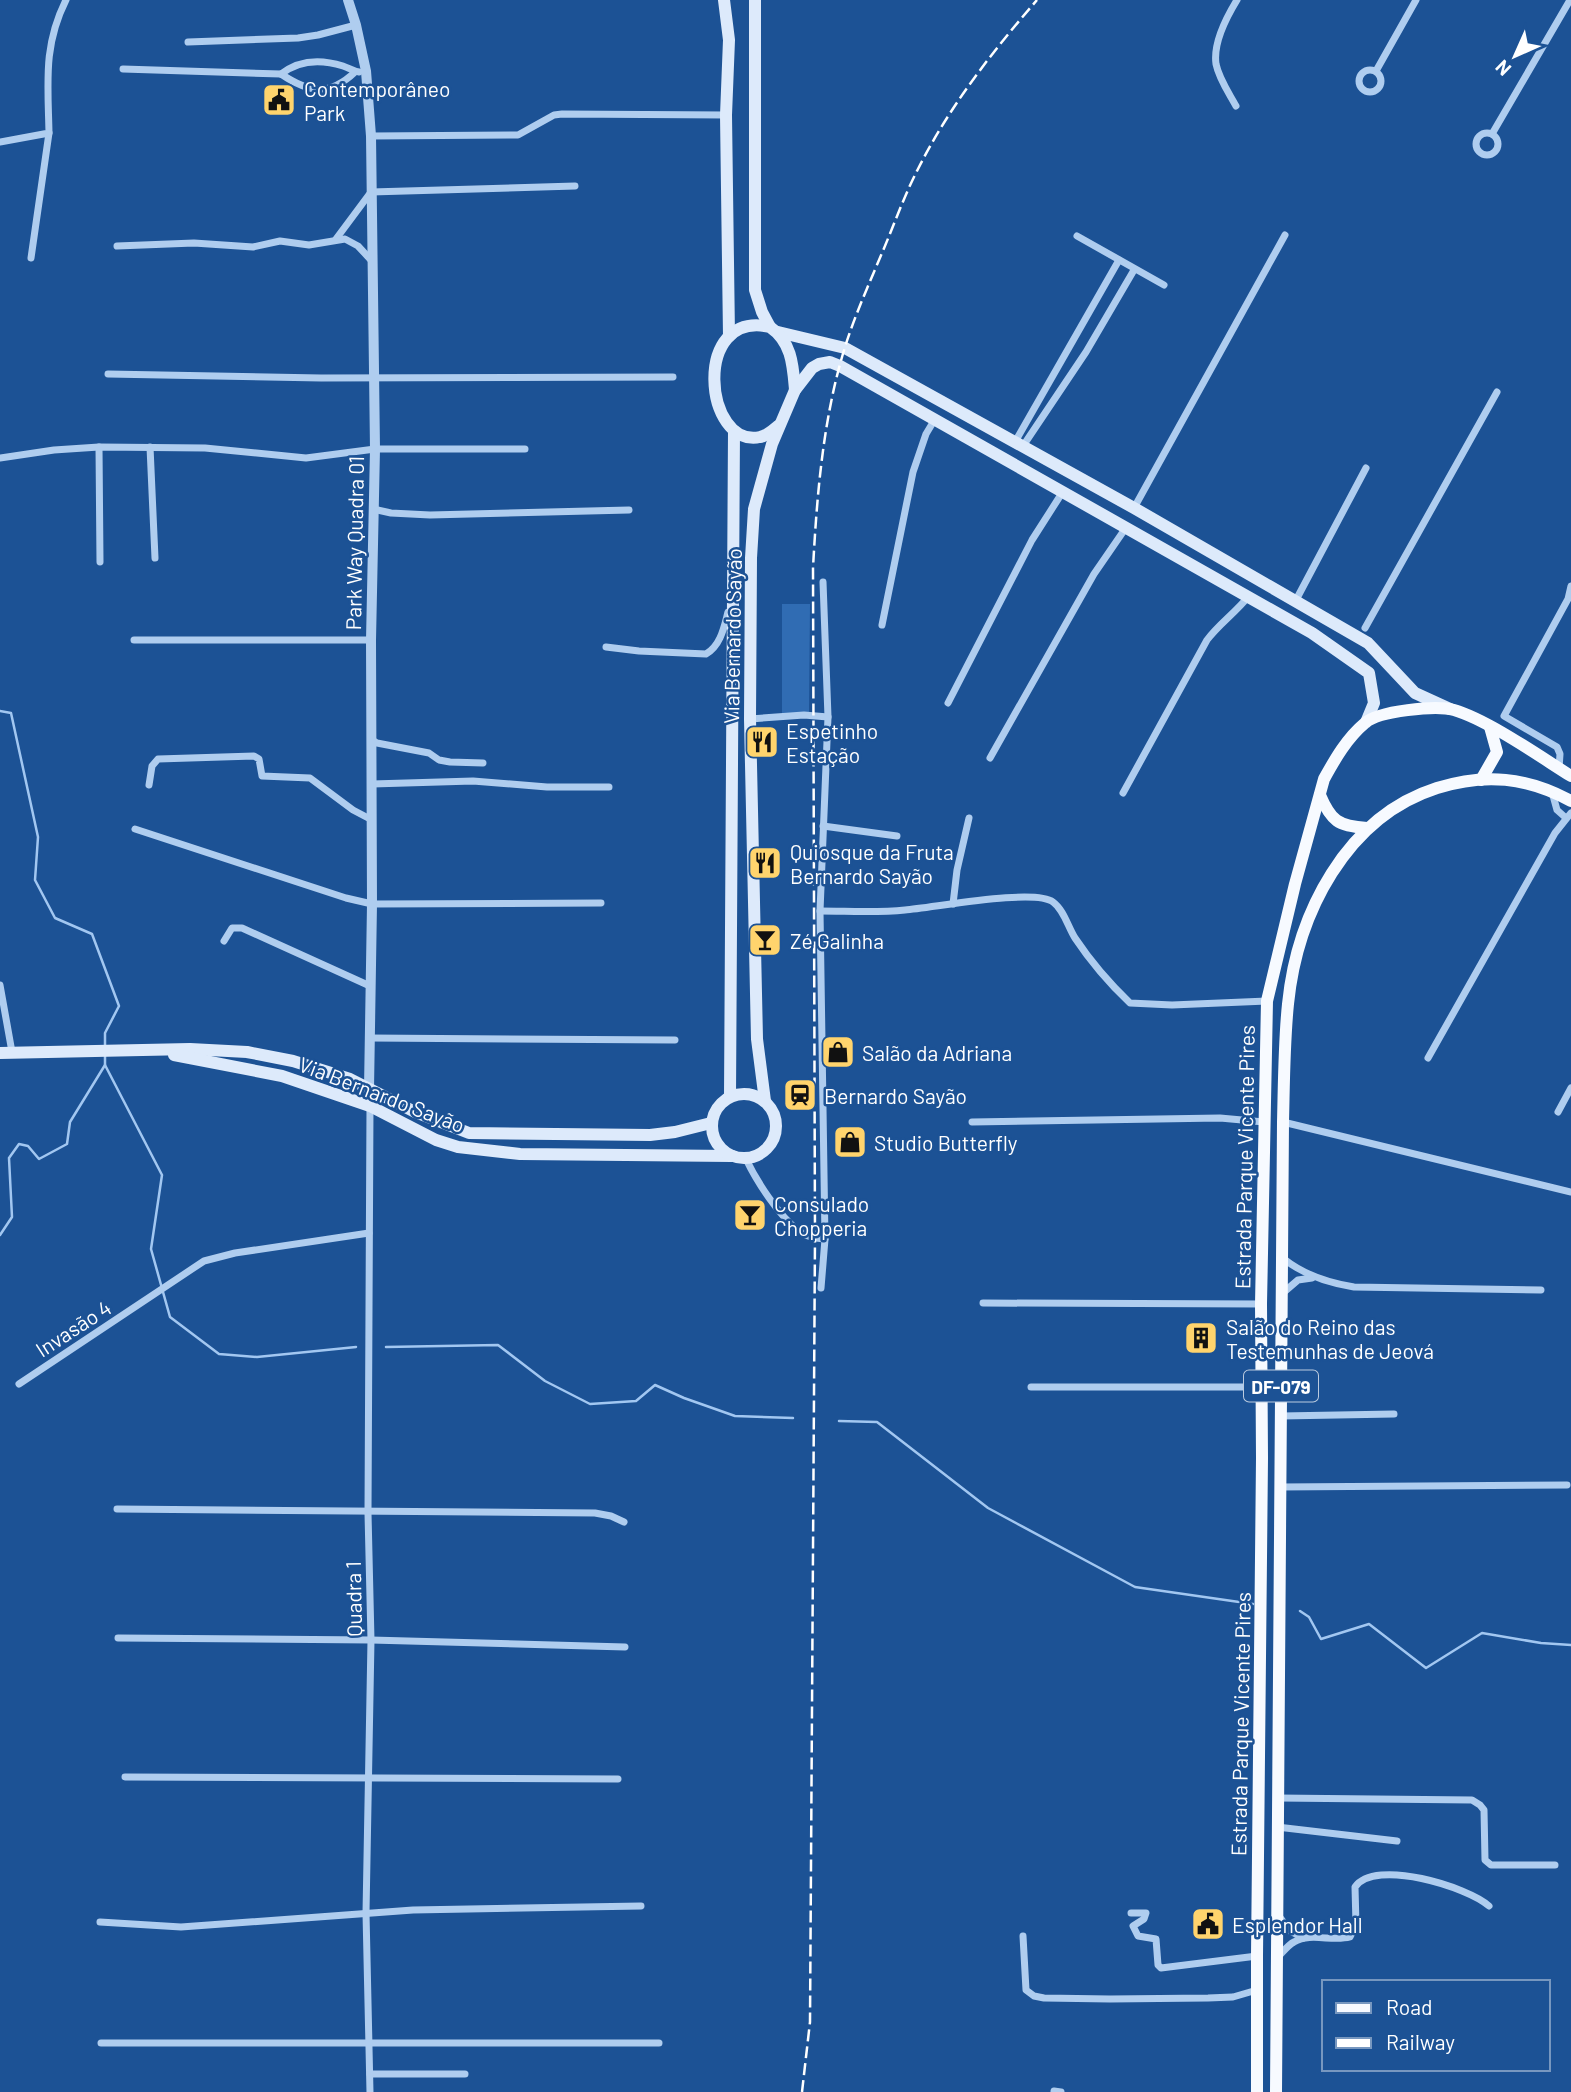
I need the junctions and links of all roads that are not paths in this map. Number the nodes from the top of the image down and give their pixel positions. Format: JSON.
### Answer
{"nodes":[{"id":1,"x":66,"y":0,"type":"edge"},
{"id":2,"x":348,"y":0,"type":"edge"},
{"id":3,"x":724,"y":0,"type":"edge"},
{"id":4,"x":755,"y":0,"type":"edge"},
{"id":5,"x":1237,"y":0,"type":"edge"},
{"id":6,"x":1416,"y":0,"type":"edge"},
{"id":7,"x":1570,"y":0,"type":"edge"},
{"id":8,"x":356,"y":25,"type":"junction"},
{"id":9,"x":188,"y":42,"type":"dead end"},
{"id":10,"x":123,"y":69,"type":"dead end"},
{"id":11,"x":1376,"y":71,"type":"dead end"},
{"id":12,"x":361,"y":72,"type":"junction"},
{"id":13,"x":281,"y":74,"type":"junction"},
{"id":14,"x":1236,"y":106,"type":"dead end"},
{"id":15,"x":726,"y":115,"type":"junction"},
{"id":16,"x":49,"y":133,"type":"junction"},
{"id":17,"x":1492,"y":134,"type":"dead end"},
{"id":18,"x":371,"y":135,"type":"junction"},
{"id":19,"x":0,"y":142,"type":"edge"},
{"id":20,"x":576,"y":186,"type":"dead end"},
{"id":21,"x":371,"y":192,"type":"junction"},
{"id":22,"x":1284,"y":235,"type":"dead end"},
{"id":23,"x":1077,"y":236,"type":"dead end"},
{"id":24,"x":336,"y":239,"type":"junction"},
{"id":25,"x":117,"y":246,"type":"dead end"},
{"id":26,"x":31,"y":258,"type":"dead end"},
{"id":27,"x":371,"y":260,"type":"junction"},
{"id":28,"x":1119,"y":260,"type":"junction"},
{"id":29,"x":1134,"y":270,"type":"junction"},
{"id":30,"x":1110,"y":274,"type":"junction"},
{"id":31,"x":1126,"y":283,"type":"junction"},
{"id":32,"x":1164,"y":285,"type":"dead end"},
{"id":33,"x":774,"y":330,"type":"junction"},
{"id":34,"x":729,"y":336,"type":"junction"},
{"id":35,"x":1070,"y":344,"type":"junction"},
{"id":36,"x":1086,"y":352,"type":"junction"},
{"id":37,"x":108,"y":374,"type":"dead end"},
{"id":38,"x":373,"y":377,"type":"junction"},
{"id":39,"x":673,"y":377,"type":"dead end"},
{"id":40,"x":795,"y":390,"type":"junction"},
{"id":41,"x":1497,"y":392,"type":"dead end"},
{"id":42,"x":1039,"y":400,"type":"junction"},
{"id":43,"x":1051,"y":408,"type":"junction"},
{"id":44,"x":935,"y":419,"type":"junction"},
{"id":45,"x":779,"y":425,"type":"junction"},
{"id":46,"x":734,"y":431,"type":"junction"},
{"id":47,"x":1019,"y":444,"type":"junction"},
{"id":48,"x":99,"y":447,"type":"junction"},
{"id":49,"x":150,"y":447,"type":"junction"},
{"id":50,"x":375,"y":449,"type":"junction"},
{"id":51,"x":525,"y":449,"type":"dead end"},
{"id":52,"x":0,"y":458,"type":"edge"},
{"id":53,"x":1367,"y":468,"type":"dead end"},
{"id":54,"x":1062,"y":493,"type":"junction"},
{"id":55,"x":1134,"y":508,"type":"junction"},
{"id":56,"x":373,"y":509,"type":"junction"},
{"id":57,"x":629,"y":510,"type":"dead end"},
{"id":58,"x":1125,"y":529,"type":"junction"},
{"id":59,"x":155,"y":558,"type":"dead end"},
{"id":60,"x":100,"y":562,"type":"dead end"},
{"id":61,"x":823,"y":582,"type":"dead end"},
{"id":62,"x":1571,"y":586,"type":"edge"},
{"id":63,"x":1248,"y":597,"type":"junction"},
{"id":64,"x":1296,"y":600,"type":"junction"},
{"id":65,"x":732,"y":601,"type":"junction"},
{"id":66,"x":882,"y":625,"type":"dead end"},
{"id":67,"x":1365,"y":634,"type":"junction"},
{"id":68,"x":134,"y":640,"type":"dead end"},
{"id":69,"x":371,"y":640,"type":"junction"},
{"id":70,"x":606,"y":647,"type":"dead end"},
{"id":71,"x":948,"y":703,"type":"dead end"},
{"id":72,"x":1450,"y":709,"type":"junction"},
{"id":73,"x":828,"y":717,"type":"junction"},
{"id":74,"x":750,"y":719,"type":"junction"},
{"id":75,"x":1367,"y":720,"type":"junction"},
{"id":76,"x":1490,"y":727,"type":"junction"},
{"id":77,"x":372,"y":740,"type":"junction"},
{"id":78,"x":990,"y":758,"type":"dead end"},
{"id":79,"x":483,"y":763,"type":"dead end"},
{"id":80,"x":1559,"y":769,"type":"junction"},
{"id":81,"x":1571,"y":776,"type":"edge"},
{"id":82,"x":1481,"y":780,"type":"junction"},
{"id":83,"x":372,"y":784,"type":"junction"},
{"id":84,"x":149,"y":785,"type":"dead end"},
{"id":85,"x":609,"y":787,"type":"dead end"},
{"id":86,"x":1552,"y":791,"type":"junction"},
{"id":87,"x":1123,"y":793,"type":"dead end"},
{"id":88,"x":1320,"y":795,"type":"junction"},
{"id":89,"x":1571,"y":801,"type":"edge"},
{"id":90,"x":1569,"y":816,"type":"edge"},
{"id":91,"x":969,"y":818,"type":"dead end"},
{"id":92,"x":372,"y":820,"type":"junction"},
{"id":93,"x":823,"y":826,"type":"junction"},
{"id":94,"x":1367,"y":828,"type":"junction"},
{"id":95,"x":135,"y":829,"type":"dead end"},
{"id":96,"x":897,"y":836,"type":"dead end"},
{"id":97,"x":601,"y":903,"type":"dead end"},
{"id":98,"x":372,"y":904,"type":"junction"},
{"id":99,"x":953,"y":904,"type":"junction"},
{"id":100,"x":820,"y":911,"type":"junction"},
{"id":101,"x":224,"y":941,"type":"dead end"},
{"id":102,"x":0,"y":985,"type":"edge"},
{"id":103,"x":370,"y":986,"type":"junction"},
{"id":104,"x":1267,"y":1001,"type":"junction"},
{"id":105,"x":369,"y":1038,"type":"junction"},
{"id":106,"x":676,"y":1040,"type":"dead end"},
{"id":107,"x":146,"y":1051,"type":"junction"},
{"id":108,"x":6,"y":1052,"type":"edge"},
{"id":109,"x":1428,"y":1058,"type":"dead end"},
{"id":110,"x":1571,"y":1088,"type":"edge"},
{"id":111,"x":369,"y":1089,"type":"junction"},
{"id":112,"x":730,"y":1096,"type":"junction"},
{"id":113,"x":765,"y":1101,"type":"junction"},
{"id":114,"x":370,"y":1106,"type":"junction"},
{"id":115,"x":1558,"y":1112,"type":"dead end"},
{"id":116,"x":972,"y":1122,"type":"dead end"},
{"id":117,"x":1264,"y":1122,"type":"junction"},
{"id":118,"x":1283,"y":1122,"type":"junction"},
{"id":119,"x":712,"y":1123,"type":"junction"},
{"id":120,"x":732,"y":1156,"type":"junction"},
{"id":121,"x":746,"y":1159,"type":"junction"},
{"id":122,"x":1571,"y":1192,"type":"edge"},
{"id":123,"x":369,"y":1233,"type":"junction"},
{"id":124,"x":825,"y":1239,"type":"junction"},
{"id":125,"x":1283,"y":1259,"type":"junction"},
{"id":126,"x":1320,"y":1278,"type":"junction"},
{"id":127,"x":821,"y":1288,"type":"dead end"},
{"id":128,"x":1542,"y":1290,"type":"dead end"},
{"id":129,"x":1283,"y":1293,"type":"junction"},
{"id":130,"x":983,"y":1303,"type":"dead end"},
{"id":131,"x":1261,"y":1304,"type":"junction"},
{"id":132,"x":1262,"y":1359,"type":"junction"},
{"id":133,"x":19,"y":1384,"type":"dead end"},
{"id":134,"x":1031,"y":1387,"type":"dead end"},
{"id":135,"x":1262,"y":1387,"type":"junction"},
{"id":136,"x":1280,"y":1391,"type":"junction"},
{"id":137,"x":1394,"y":1414,"type":"dead end"},
{"id":138,"x":1280,"y":1416,"type":"junction"},
{"id":139,"x":1262,"y":1417,"type":"junction"},
{"id":140,"x":1280,"y":1442,"type":"junction"},
{"id":141,"x":1567,"y":1485,"type":"dead end"},
{"id":142,"x":1280,"y":1488,"type":"junction"},
{"id":143,"x":117,"y":1509,"type":"dead end"},
{"id":144,"x":368,"y":1513,"type":"junction"},
{"id":145,"x":624,"y":1522,"type":"dead end"},
{"id":146,"x":118,"y":1638,"type":"dead end"},
{"id":147,"x":371,"y":1640,"type":"junction"},
{"id":148,"x":625,"y":1647,"type":"dead end"},
{"id":149,"x":369,"y":1776,"type":"junction"},
{"id":150,"x":125,"y":1777,"type":"dead end"},
{"id":151,"x":618,"y":1779,"type":"dead end"},
{"id":152,"x":1278,"y":1798,"type":"junction"},
{"id":153,"x":1277,"y":1827,"type":"junction"},
{"id":154,"x":1396,"y":1841,"type":"dead end"},
{"id":155,"x":1555,"y":1865,"type":"dead end"},
{"id":156,"x":641,"y":1906,"type":"dead end"},
{"id":157,"x":1489,"y":1906,"type":"dead end"},
{"id":158,"x":366,"y":1913,"type":"junction"},
{"id":159,"x":1131,"y":1913,"type":"dead end"},
{"id":160,"x":1279,"y":1916,"type":"junction"},
{"id":161,"x":100,"y":1922,"type":"dead end"},
{"id":162,"x":1023,"y":1936,"type":"dead end"},
{"id":163,"x":1303,"y":1938,"type":"junction"},
{"id":164,"x":1257,"y":1956,"type":"junction"},
{"id":165,"x":1277,"y":1958,"type":"junction"},
{"id":166,"x":1257,"y":1990,"type":"junction"},
{"id":167,"x":369,"y":2042,"type":"junction"},
{"id":168,"x":101,"y":2043,"type":"dead end"},
{"id":169,"x":659,"y":2043,"type":"dead end"},
{"id":170,"x":370,"y":2074,"type":"junction"},
{"id":171,"x":465,"y":2074,"type":"dead end"},
{"id":172,"x":370,"y":2092,"type":"edge"},
{"id":173,"x":1257,"y":2092,"type":"edge"},
{"id":174,"x":1276,"y":2092,"type":"edge"}],
"edges":[{"from":1,"to":16,"type":"street"},
{"from":2,"to":8,"type":"street","name":"Park Way Quadra 01"},
{"from":3,"to":15,"type":"main road"},
{"from":4,"to":33,"type":"main road"},
{"from":5,"to":14,"type":"street"},
{"from":6,"to":11,"type":"street"},
{"from":7,"to":17,"type":"street"},
{"from":8,"to":9,"type":"street"},
{"from":8,"to":12,"type":"street","name":"Park Way Quadra 01"},
{"from":10,"to":13,"type":"street"},
{"from":12,"to":13,"type":"street"},
{"from":12,"to":13,"type":"street"},
{"from":12,"to":18,"type":"street","name":"Park Way Quadra 01"},
{"from":15,"to":18,"type":"street"},
{"from":15,"to":34,"type":"main road"},
{"from":16,"to":19,"type":"street"},
{"from":16,"to":26,"type":"street"},
{"from":18,"to":21,"type":"street","name":"Park Way Quadra 01"},
{"from":20,"to":21,"type":"street"},
{"from":21,"to":24,"type":"street"},
{"from":21,"to":27,"type":"street","name":"Park Way Quadra 01"},
{"from":22,"to":55,"type":"street"},
{"from":23,"to":28,"type":"street"},
{"from":24,"to":25,"type":"street"},
{"from":24,"to":27,"type":"street"},
{"from":27,"to":38,"type":"street","name":"Park Way Quadra 01"},
{"from":28,"to":29,"type":"street"},
{"from":28,"to":30,"type":"street"},
{"from":29,"to":31,"type":"street"},
{"from":29,"to":32,"type":"street"},
{"from":30,"to":31,"type":"street"},
{"from":30,"to":35,"type":"street"},
{"from":31,"to":36,"type":"street"},
{"from":33,"to":34,"type":"main road"},
{"from":33,"to":40,"type":"main road"},
{"from":33,"to":47,"type":"main road"},
{"from":34,"to":46,"type":"main road"},
{"from":35,"to":36,"type":"street"},
{"from":35,"to":42,"type":"street"},
{"from":36,"to":43,"type":"street"},
{"from":37,"to":38,"type":"street"},
{"from":38,"to":39,"type":"street"},
{"from":38,"to":50,"type":"street","name":"Park Way Quadra 01"},
{"from":40,"to":44,"type":"main road"},
{"from":40,"to":45,"type":"main road"},
{"from":41,"to":67,"type":"street"},
{"from":42,"to":43,"type":"street"},
{"from":42,"to":47,"type":"street"},
{"from":43,"to":47,"type":"street"},
{"from":44,"to":54,"type":"main road"},
{"from":44,"to":66,"type":"street"},
{"from":45,"to":46,"type":"main road"},
{"from":45,"to":74,"type":"main road","name":"Via Bernardo Sayão"},
{"from":46,"to":65,"type":"main road"},
{"from":47,"to":55,"type":"main road"},
{"from":48,"to":49,"type":"street"},
{"from":48,"to":52,"type":"street"},
{"from":48,"to":60,"type":"street"},
{"from":49,"to":50,"type":"street"},
{"from":49,"to":59,"type":"street"},
{"from":50,"to":51,"type":"street"},
{"from":50,"to":56,"type":"street","name":"Park Way Quadra 01"},
{"from":53,"to":64,"type":"street"},
{"from":54,"to":58,"type":"main road"},
{"from":54,"to":71,"type":"street"},
{"from":55,"to":64,"type":"main road"},
{"from":56,"to":57,"type":"street"},
{"from":56,"to":69,"type":"street","name":"Park Way Quadra 01"},
{"from":58,"to":63,"type":"main road"},
{"from":58,"to":78,"type":"street"},
{"from":61,"to":73,"type":"street"},
{"from":62,"to":80,"type":"street"},
{"from":63,"to":75,"type":"main road"},
{"from":63,"to":87,"type":"street"},
{"from":64,"to":67,"type":"main road"},
{"from":65,"to":70,"type":"street"},
{"from":65,"to":112,"type":"main road"},
{"from":67,"to":72,"type":"main road"},
{"from":68,"to":69,"type":"street"},
{"from":69,"to":77,"type":"street","name":"Park Way Quadra 01"},
{"from":72,"to":75,"type":"main road"},
{"from":72,"to":76,"type":"main road"},
{"from":73,"to":74,"type":"street"},
{"from":73,"to":93,"type":"street"},
{"from":74,"to":113,"type":"main road","name":"Via Bernardo Sayão"},
{"from":75,"to":88,"type":"main road","name":"Estrada Parque Vicente Pires","number":"DF-079"},
{"from":76,"to":80,"type":"main road"},
{"from":76,"to":82,"type":"main road"},
{"from":77,"to":79,"type":"street"},
{"from":77,"to":83,"type":"street","name":"Park Way Quadra 01"},
{"from":80,"to":81,"type":"main road"},
{"from":82,"to":86,"type":"main road","name":"Estrada Parque Vicente Pires","number":"DF-079"},
{"from":82,"to":94,"type":"main road","name":"Estrada Parque Vicente Pires","number":"DF-079"},
{"from":83,"to":85,"type":"street"},
{"from":83,"to":92,"type":"street","name":"Park Way Quadra 01"},
{"from":84,"to":92,"type":"street"},
{"from":86,"to":89,"type":"main road","name":"Estrada Parque Vicente Pires","number":"DF-079"},
{"from":86,"to":90,"type":"street"},
{"from":88,"to":94,"type":"main road"},
{"from":88,"to":104,"type":"main road","name":"Estrada Parque Vicente Pires","number":"DF-079"},
{"from":90,"to":109,"type":"street"},
{"from":91,"to":99,"type":"street"},
{"from":92,"to":98,"type":"street","name":"Park Way Quadra 01"},
{"from":93,"to":96,"type":"street"},
{"from":93,"to":100,"type":"street"},
{"from":94,"to":118,"type":"main road","name":"Estrada Parque Vicente Pires","number":"DF-079"},
{"from":95,"to":98,"type":"street"},
{"from":97,"to":98,"type":"street"},
{"from":98,"to":103,"type":"street","name":"Park Way Quadra 01"},
{"from":99,"to":100,"type":"street"},
{"from":99,"to":104,"type":"street"},
{"from":100,"to":124,"type":"street"},
{"from":101,"to":103,"type":"street"},
{"from":102,"to":108,"type":"street"},
{"from":103,"to":105,"type":"street","name":"Park Way Quadra 01"},
{"from":104,"to":117,"type":"main road","name":"Estrada Parque Vicente Pires","number":"DF-079"},
{"from":105,"to":106,"type":"street"},
{"from":105,"to":111,"type":"street","name":"Park Way Quadra 01"},
{"from":107,"to":108,"type":"main road","name":"Via Bernardo Sayão"},
{"from":107,"to":111,"type":"main road","name":"Via Bernardo Sayão"},
{"from":107,"to":114,"type":"main road","name":"Via Bernardo Sayão"},
{"from":110,"to":115,"type":"street"},
{"from":111,"to":119,"type":"main road","name":"Via Bernardo Sayão"},
{"from":112,"to":113,"type":"main road"},
{"from":112,"to":119,"type":"main road"},
{"from":113,"to":121,"type":"main road"},
{"from":114,"to":120,"type":"main road","name":"Via Bernardo Sayão"},
{"from":114,"to":123,"type":"street","name":"Quadra 1"},
{"from":116,"to":117,"type":"street"},
{"from":117,"to":131,"type":"main road","name":"Estrada Parque Vicente Pires","number":"DF-079"},
{"from":118,"to":122,"type":"street"},
{"from":118,"to":125,"type":"main road","name":"Estrada Parque Vicente Pires","number":"DF-079"},
{"from":119,"to":120,"type":"main road"},
{"from":120,"to":121,"type":"main road"},
{"from":121,"to":124,"type":"street"},
{"from":123,"to":133,"type":"street","name":"Invasão 4"},
{"from":123,"to":144,"type":"street","name":"Quadra 1"},
{"from":124,"to":127,"type":"street"},
{"from":125,"to":126,"type":"street"},
{"from":125,"to":129,"type":"main road","name":"Estrada Parque Vicente Pires","number":"DF-079"},
{"from":126,"to":128,"type":"street"},
{"from":126,"to":129,"type":"street"},
{"from":129,"to":136,"type":"main road","name":"Estrada Parque Vicente Pires","number":"DF-079"},
{"from":130,"to":131,"type":"street"},
{"from":131,"to":132,"type":"main road","name":"Estrada Parque Vicente Pires","number":"DF-079"},
{"from":132,"to":135,"type":"main road","name":"Estrada Parque Vicente Pires","number":"DF-079"},
{"from":132,"to":136,"type":"main road"},
{"from":134,"to":135,"type":"street"},
{"from":135,"to":139,"type":"main road","name":"Estrada Parque Vicente Pires","number":"DF-079"},
{"from":136,"to":138,"type":"main road","name":"Estrada Parque Vicente Pires","number":"DF-079"},
{"from":137,"to":138,"type":"street"},
{"from":138,"to":140,"type":"main road","name":"Estrada Parque Vicente Pires","number":"DF-079"},
{"from":139,"to":140,"type":"main road"},
{"from":139,"to":164,"type":"main road","name":"Estrada Parque Vicente Pires","number":"DF-079"},
{"from":140,"to":142,"type":"main road","name":"Estrada Parque Vicente Pires","number":"DF-079"},
{"from":141,"to":142,"type":"street"},
{"from":142,"to":152,"type":"main road","name":"Estrada Parque Vicente Pires","number":"DF-079"},
{"from":143,"to":144,"type":"street"},
{"from":144,"to":145,"type":"street"},
{"from":144,"to":147,"type":"street","name":"Quadra 1"},
{"from":146,"to":147,"type":"street"},
{"from":147,"to":148,"type":"street"},
{"from":147,"to":149,"type":"street","name":"Quadra 1"},
{"from":149,"to":150,"type":"street"},
{"from":149,"to":151,"type":"street"},
{"from":149,"to":158,"type":"street","name":"Quadra 1"},
{"from":152,"to":153,"type":"main road","name":"Estrada Parque Vicente Pires","number":"DF-079"},
{"from":152,"to":155,"type":"street"},
{"from":153,"to":154,"type":"street"},
{"from":153,"to":160,"type":"main road","name":"Estrada Parque Vicente Pires","number":"DF-079"},
{"from":156,"to":158,"type":"street"},
{"from":157,"to":163,"type":"street"},
{"from":158,"to":161,"type":"street"},
{"from":158,"to":167,"type":"street","name":"Quadra 1"},
{"from":159,"to":164,"type":"street"},
{"from":160,"to":163,"type":"street"},
{"from":160,"to":165,"type":"main road","name":"Estrada Parque Vicente Pires","number":"DF-079"},
{"from":162,"to":166,"type":"street"},
{"from":163,"to":165,"type":"street"},
{"from":164,"to":166,"type":"main road","name":"Estrada Parque Vicente Pires","number":"DF-079"},
{"from":165,"to":174,"type":"main road","name":"Estrada Parque Vicente Pires","number":"DF-079"},
{"from":166,"to":173,"type":"main road","name":"Estrada Parque Vicente Pires","number":"DF-079"},
{"from":167,"to":168,"type":"street"},
{"from":167,"to":169,"type":"street"},
{"from":167,"to":170,"type":"street","name":"Quadra 1"},
{"from":170,"to":171,"type":"street"},
{"from":170,"to":172,"type":"street","name":"Quadra 1"}]}
